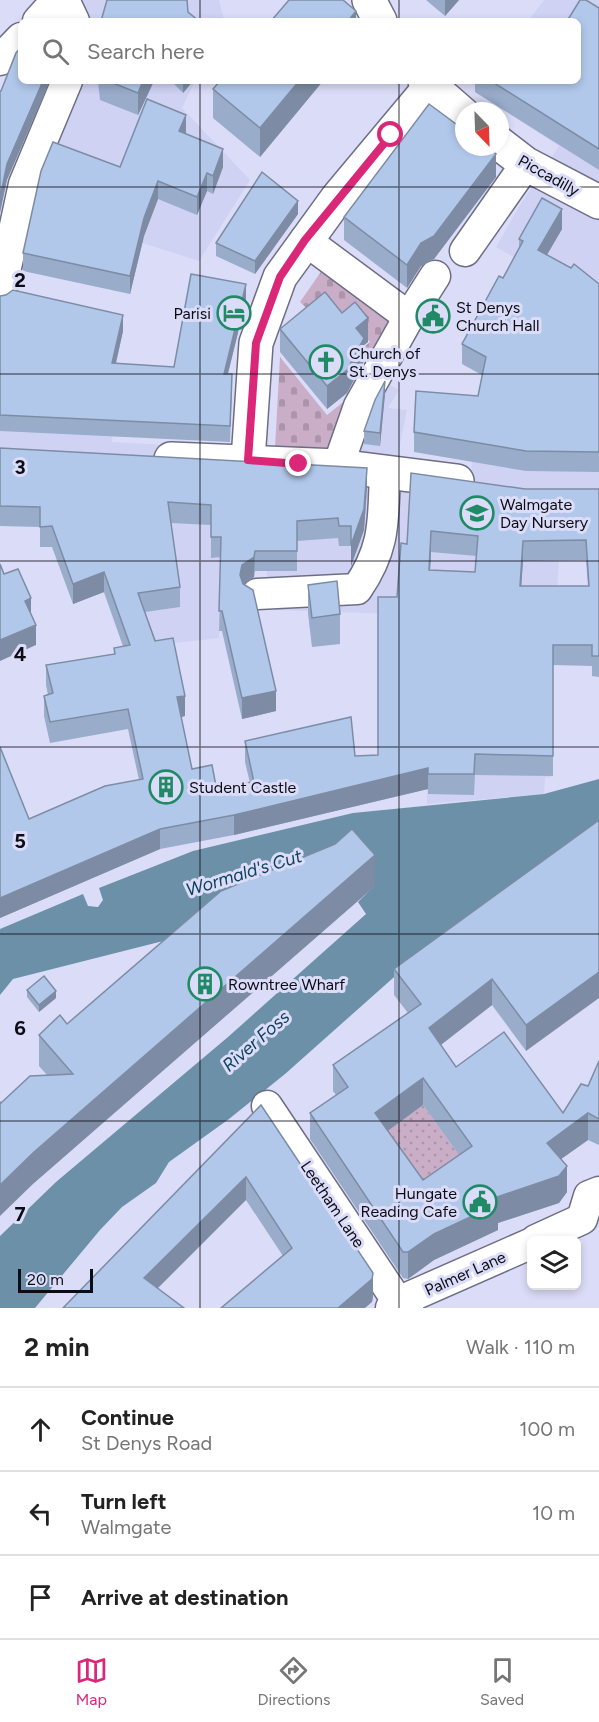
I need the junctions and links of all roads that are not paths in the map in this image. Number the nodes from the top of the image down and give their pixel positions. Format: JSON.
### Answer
{"nodes":[{"id":1,"x":57,"y":0,"type":"edge"},
{"id":2,"x":64,"y":0,"type":"edge"},
{"id":3,"x":369,"y":0,"type":"edge"},
{"id":4,"x":41,"y":18,"type":"edge"},
{"id":5,"x":73,"y":18,"type":"edge"},
{"id":6,"x":379,"y":18,"type":"edge"},
{"id":7,"x":18,"y":41,"type":"edge"},
{"id":8,"x":0,"y":60,"type":"edge"},
{"id":9,"x":66,"y":84,"type":"edge"},
{"id":10,"x":428,"y":84,"type":"edge"},
{"id":11,"x":455,"y":108,"type":"edge"},
{"id":12,"x":509,"y":151,"type":"edge"},
{"id":13,"x":526,"y":164,"type":"junction"},
{"id":14,"x":599,"y":202,"type":"edge"},
{"id":15,"x":305,"y":240,"type":"junction"},
{"id":16,"x":465,"y":251,"type":"dead end"},
{"id":17,"x":435,"y":276,"type":"dead end"},
{"id":18,"x":0,"y":295,"type":"edge"},
{"id":19,"x":409,"y":317,"type":"junction"},
{"id":20,"x":143,"y":457,"type":"edge"},
{"id":21,"x":248,"y":460,"type":"junction"},
{"id":22,"x":338,"y":466,"type":"junction"},
{"id":23,"x":385,"y":471,"type":"junction"},
{"id":24,"x":486,"y":485,"type":"edge"},
{"id":25,"x":257,"y":594,"type":"dead end"},
{"id":26,"x":267,"y":1106,"type":"dead end"},
{"id":27,"x":599,"y":1192,"type":"edge"},
{"id":28,"x":545,"y":1236,"type":"edge"},
{"id":29,"x":527,"y":1245,"type":"edge"},
{"id":30,"x":399,"y":1306,"type":"edge"}],
"edges":[{"from":1,"to":4,"type":"street"},
{"from":2,"to":5,"type":"street"},
{"from":3,"to":6,"type":"street"},
{"from":7,"to":8,"type":"street"},
{"from":9,"to":18,"type":"street"},
{"from":10,"to":11,"type":"street"},
{"from":10,"to":15,"type":"street"},
{"from":12,"to":13,"type":"street","name":"Piccadilly"},
{"from":13,"to":14,"type":"street","name":"Piccadilly"},
{"from":13,"to":16,"type":"street"},
{"from":15,"to":19,"type":"street"},
{"from":15,"to":21,"type":"street"},
{"from":17,"to":19,"type":"street"},
{"from":19,"to":22,"type":"street"},
{"from":20,"to":21,"type":"street"},
{"from":21,"to":22,"type":"street"},
{"from":22,"to":23,"type":"street"},
{"from":23,"to":24,"type":"street"},
{"from":23,"to":25,"type":"street"},
{"from":26,"to":30,"type":"street","name":"Leetham Lane"},
{"from":27,"to":28,"type":"street"},
{"from":29,"to":30,"type":"street","name":"Palmer Lane"}]}
